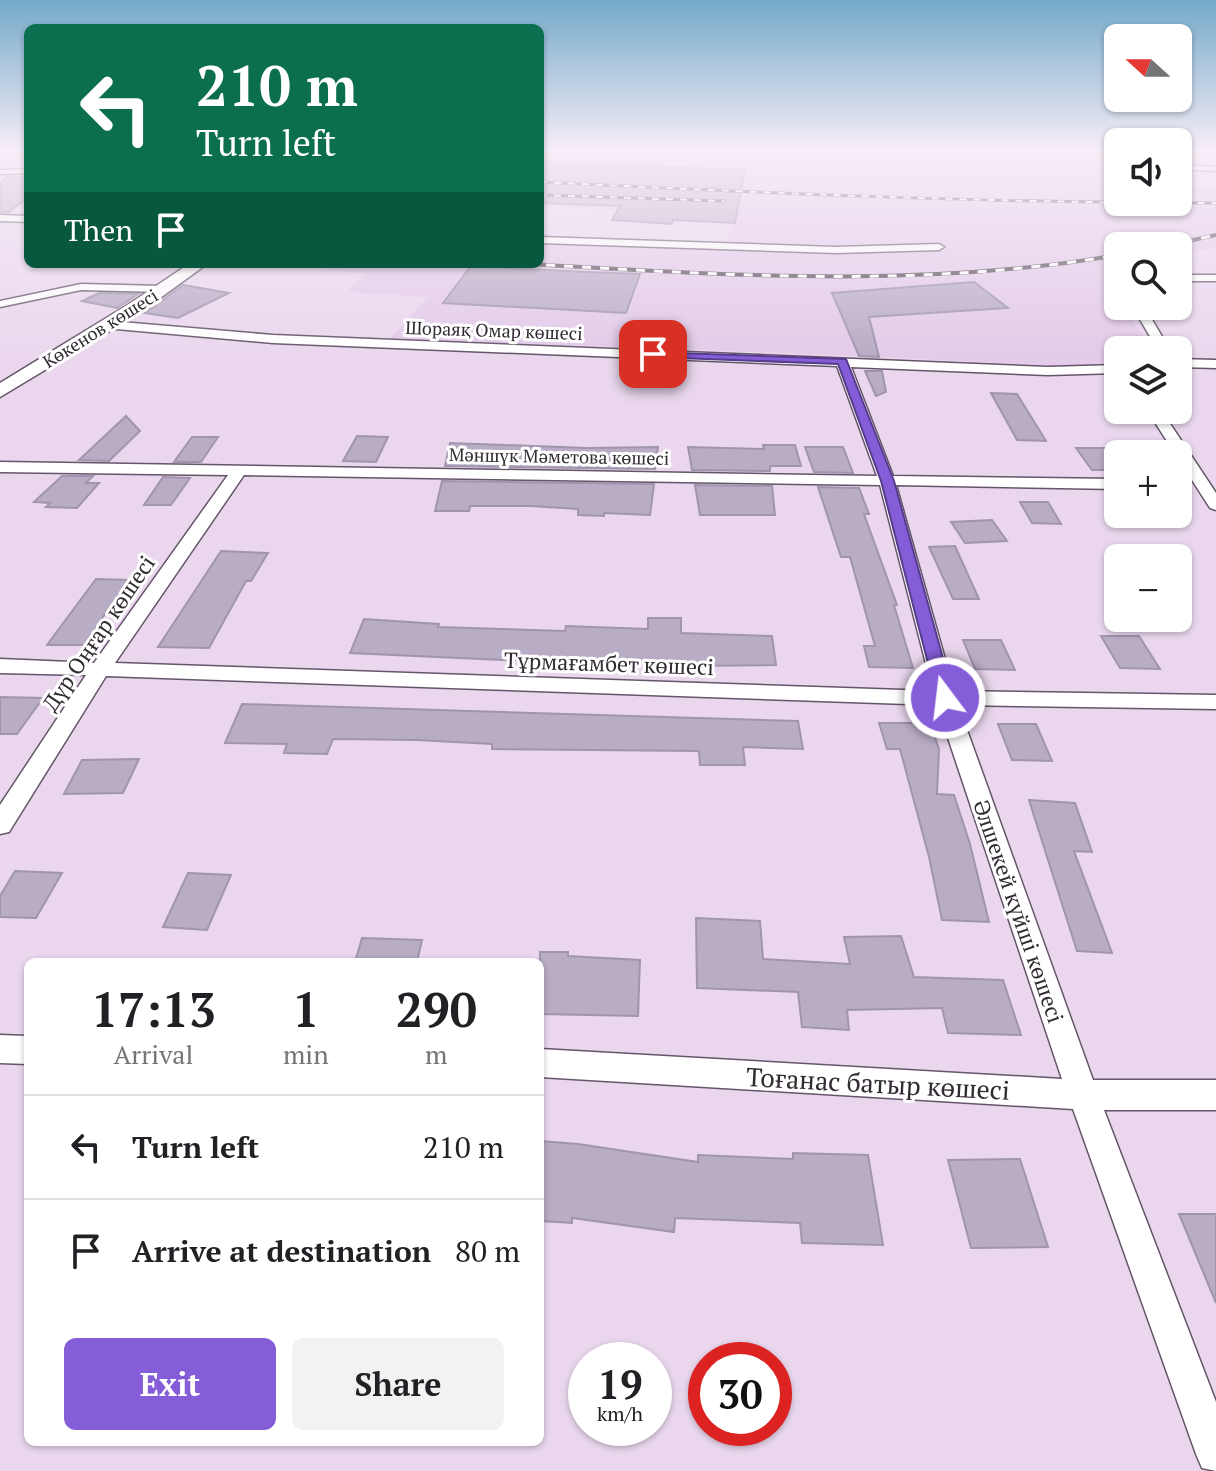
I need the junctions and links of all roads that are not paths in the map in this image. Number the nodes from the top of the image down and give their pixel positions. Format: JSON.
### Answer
{"nodes":[{"id":1,"x":544,"y":240,"type":"edge"},
{"id":2,"x":939,"y":247,"type":"dead end"},
{"id":3,"x":193,"y":268,"type":"edge"},
{"id":4,"x":1192,"y":278,"type":"edge"},
{"id":5,"x":1216,"y":278,"type":"edge"},
{"id":6,"x":163,"y":289,"type":"junction"},
{"id":7,"x":0,"y":304,"type":"edge"},
{"id":8,"x":109,"y":325,"type":"junction"},
{"id":9,"x":842,"y":361,"type":"junction"},
{"id":10,"x":1192,"y":363,"type":"edge"},
{"id":11,"x":1216,"y":364,"type":"edge"},
{"id":12,"x":1104,"y":369,"type":"edge"},
{"id":13,"x":0,"y":391,"type":"edge"},
{"id":14,"x":1164,"y":424,"type":"edge"},
{"id":15,"x":0,"y":467,"type":"edge"},
{"id":16,"x":239,"y":471,"type":"junction"},
{"id":17,"x":887,"y":481,"type":"junction"},
{"id":18,"x":1104,"y":484,"type":"edge"},
{"id":19,"x":1209,"y":486,"type":"edge"},
{"id":20,"x":1216,"y":505,"type":"edge"},
{"id":21,"x":0,"y":666,"type":"edge"},
{"id":22,"x":99,"y":671,"type":"junction"},
{"id":23,"x":945,"y":698,"type":"junction"},
{"id":24,"x":1216,"y":702,"type":"edge"},
{"id":25,"x":0,"y":825,"type":"edge"},
{"id":26,"x":0,"y":1049,"type":"edge"},
{"id":27,"x":24,"y":1050,"type":"edge"},
{"id":28,"x":544,"y":1063,"type":"edge"},
{"id":29,"x":1083,"y":1095,"type":"junction"},
{"id":30,"x":1216,"y":1095,"type":"edge"},
{"id":31,"x":1216,"y":1454,"type":"edge"}],
"edges":[{"from":1,"to":2,"type":"street"},
{"from":3,"to":6,"type":"street","name":"Көкенов көшесі"},
{"from":4,"to":5,"type":"street"},
{"from":6,"to":7,"type":"street"},
{"from":6,"to":8,"type":"street","name":"Көкенов көшесі"},
{"from":8,"to":9,"type":"street","name":"Шораяқ Омар көшесі"},
{"from":8,"to":13,"type":"street","name":"Көкенов көшесі"},
{"from":9,"to":12,"type":"street","name":"Шораяқ Омар көшесі"},
{"from":9,"to":17,"type":"street","name":"Әлшекей күйші көшесі"},
{"from":10,"to":11,"type":"street"},
{"from":14,"to":19,"type":"street"},
{"from":15,"to":16,"type":"street","name":"Мәншүк Мәметова көшесі"},
{"from":16,"to":17,"type":"street","name":"Мәншүк Мәметова көшесі"},
{"from":16,"to":22,"type":"street","name":"Дүр Оңғар көшесі"},
{"from":17,"to":18,"type":"street","name":"Мәншүк Мәметова көшесі"},
{"from":17,"to":23,"type":"street","name":"Әлшекей күйші көшесі"},
{"from":19,"to":20,"type":"street"},
{"from":21,"to":22,"type":"street","name":"Тұрмағамбет көшесі"},
{"from":22,"to":23,"type":"street","name":"Тұрмағамбет көшесі"},
{"from":22,"to":25,"type":"street","name":"Дүр Оңғар көшесі"},
{"from":23,"to":24,"type":"street","name":"Тұрмағамбет көшесі"},
{"from":23,"to":29,"type":"street","name":"Әлшекей күйші көшесі"},
{"from":26,"to":27,"type":"street"},
{"from":28,"to":29,"type":"street","name":"Тоғанас батыр көшесі"},
{"from":29,"to":30,"type":"street","name":"Тоғанас батыр көшесі"},
{"from":29,"to":31,"type":"street","name":"Әлшекей күйші көшесі"}]}
